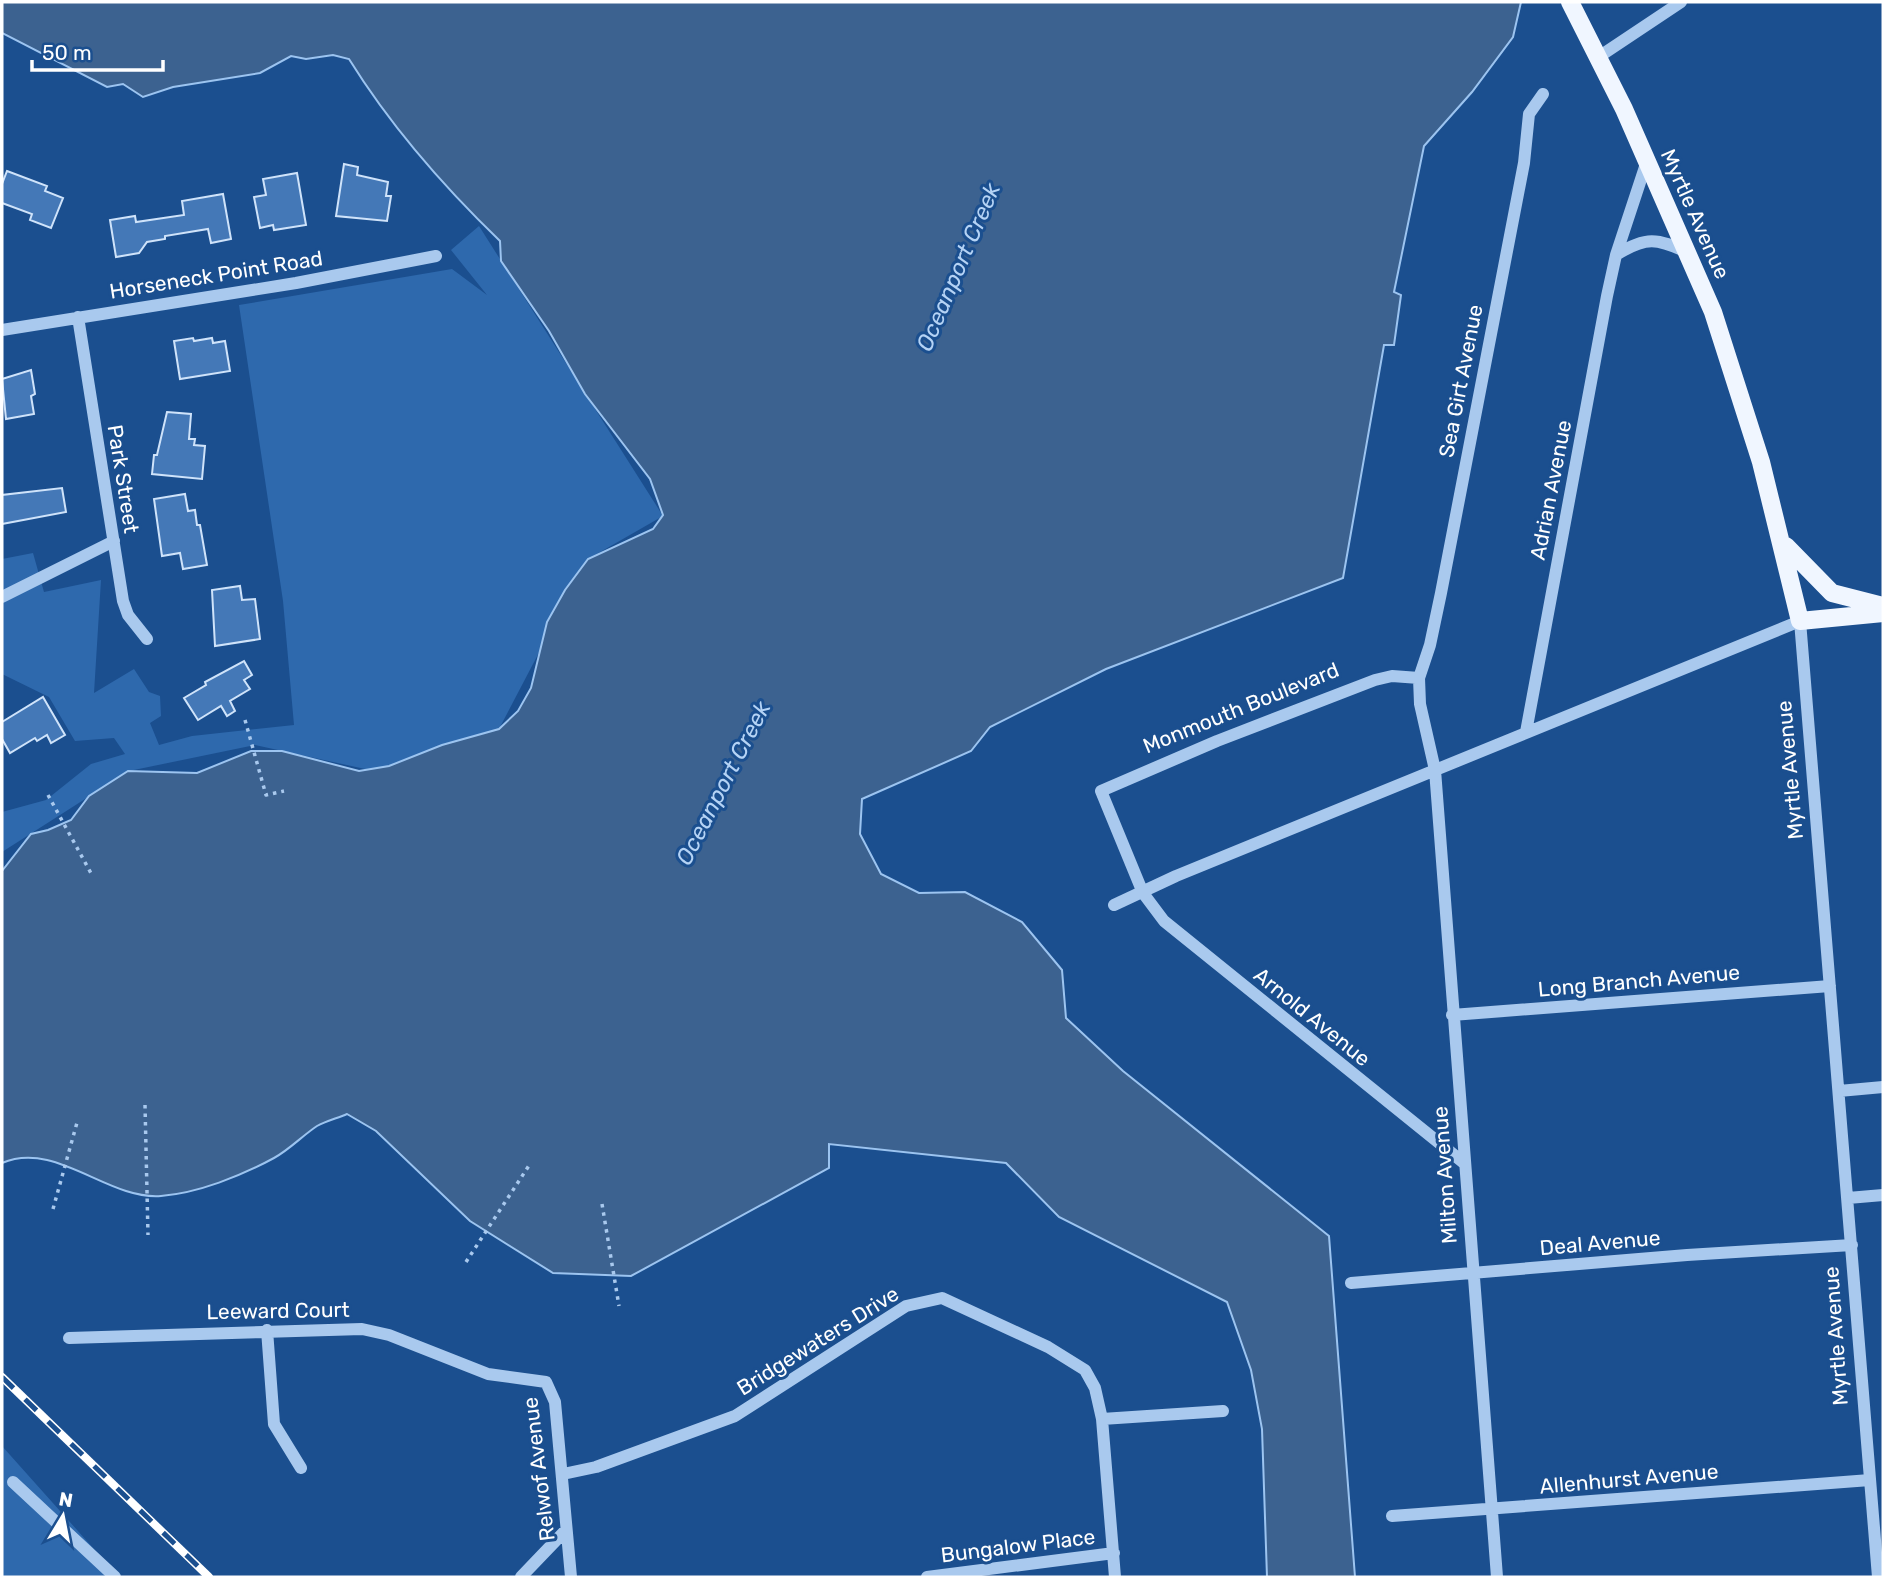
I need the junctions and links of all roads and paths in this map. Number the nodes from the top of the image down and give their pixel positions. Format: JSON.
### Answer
{"nodes":[{"id":1,"x":1570,"y":2,"type":"edge"},
{"id":2,"x":1681,"y":2,"type":"edge"},
{"id":3,"x":1597,"y":58,"type":"junction"},
{"id":4,"x":1543,"y":94,"type":"dead end"},
{"id":5,"x":1647,"y":161,"type":"junction"},
{"id":6,"x":1689,"y":253,"type":"junction"},
{"id":7,"x":1616,"y":255,"type":"junction"},
{"id":8,"x":436,"y":256,"type":"dead end"},
{"id":9,"x":78,"y":317,"type":"junction"},
{"id":10,"x":2,"y":330,"type":"edge"},
{"id":11,"x":114,"y":541,"type":"junction"},
{"id":12,"x":1783,"y":543,"type":"junction"},
{"id":13,"x":2,"y":597,"type":"edge"},
{"id":14,"x":1883,"y":606,"type":"edge"},
{"id":15,"x":1883,"y":612,"type":"edge"},
{"id":16,"x":1800,"y":621,"type":"junction"},
{"id":17,"x":147,"y":639,"type":"dead end"},
{"id":18,"x":1419,"y":678,"type":"junction"},
{"id":19,"x":245,"y":720,"type":"dead end"},
{"id":20,"x":1526,"y":732,"type":"junction"},
{"id":21,"x":1435,"y":770,"type":"junction"},
{"id":22,"x":284,"y":791,"type":"dead end"},
{"id":23,"x":48,"y":796,"type":"dead end"},
{"id":24,"x":92,"y":875,"type":"dead end"},
{"id":25,"x":1143,"y":893,"type":"junction"},
{"id":26,"x":1114,"y":905,"type":"dead end"},
{"id":27,"x":1830,"y":986,"type":"junction"},
{"id":28,"x":1452,"y":1015,"type":"junction"},
{"id":29,"x":1883,"y":1087,"type":"edge"},
{"id":30,"x":1839,"y":1091,"type":"junction"},
{"id":31,"x":145,"y":1105,"type":"dead end"},
{"id":32,"x":78,"y":1119,"type":"dead end"},
{"id":33,"x":1464,"y":1163,"type":"junction"},
{"id":34,"x":530,"y":1164,"type":"dead end"},
{"id":35,"x":1883,"y":1195,"type":"edge"},
{"id":36,"x":1848,"y":1198,"type":"junction"},
{"id":37,"x":602,"y":1204,"type":"dead end"},
{"id":38,"x":53,"y":1209,"type":"dead end"},
{"id":39,"x":148,"y":1235,"type":"dead end"},
{"id":40,"x":1852,"y":1245,"type":"junction"},
{"id":41,"x":466,"y":1262,"type":"dead end"},
{"id":42,"x":1472,"y":1272,"type":"junction"},
{"id":43,"x":1351,"y":1283,"type":"dead end"},
{"id":44,"x":619,"y":1306,"type":"dead end"},
{"id":45,"x":267,"y":1330,"type":"junction"},
{"id":46,"x":69,"y":1338,"type":"dead end"},
{"id":47,"x":481,"y":1371,"type":"joint"},
{"id":48,"x":1223,"y":1411,"type":"dead end"},
{"id":49,"x":1102,"y":1419,"type":"junction"},
{"id":50,"x":301,"y":1468,"type":"dead end"},
{"id":51,"x":563,"y":1474,"type":"junction"},
{"id":52,"x":1870,"y":1480,"type":"junction"},
{"id":53,"x":13,"y":1482,"type":"dead end"},
{"id":54,"x":1492,"y":1510,"type":"junction"},
{"id":55,"x":1392,"y":1516,"type":"dead end"},
{"id":56,"x":565,"y":1531,"type":"junction"},
{"id":57,"x":1114,"y":1553,"type":"junction"},
{"id":58,"x":115,"y":1577,"type":"edge"},
{"id":59,"x":520,"y":1577,"type":"edge"},
{"id":60,"x":571,"y":1577,"type":"edge"},
{"id":61,"x":928,"y":1577,"type":"edge"},
{"id":62,"x":1115,"y":1577,"type":"edge"},
{"id":63,"x":1497,"y":1577,"type":"edge"},
{"id":64,"x":1878,"y":1577,"type":"edge"}],
"edges":[{"from":1,"to":3,"type":"main road","name":"Myrtle Avenue"},
{"from":2,"to":3,"type":"street"},
{"from":3,"to":5,"type":"main road","name":"Myrtle Avenue"},
{"from":4,"to":18,"type":"street","name":"Sea Girt Avenue"},
{"from":5,"to":6,"type":"main road","name":"Myrtle Avenue"},
{"from":5,"to":7,"type":"street","name":"Adrian Avenue"},
{"from":6,"to":7,"type":"street"},
{"from":6,"to":12,"type":"main road","name":"Myrtle Avenue"},
{"from":7,"to":20,"type":"street","name":"Adrian Avenue"},
{"from":8,"to":9,"type":"street","name":"Horseneck Point Road"},
{"from":9,"to":10,"type":"street","name":"Horseneck Point Road"},
{"from":9,"to":11,"type":"street","name":"Park Street"},
{"from":11,"to":13,"type":"street"},
{"from":11,"to":17,"type":"street","name":"Park Street"},
{"from":12,"to":14,"type":"main road"},
{"from":12,"to":16,"type":"main road","name":"Myrtle Avenue"},
{"from":15,"to":16,"type":"main road"},
{"from":16,"to":20,"type":"street"},
{"from":16,"to":27,"type":"street","name":"Myrtle Avenue"},
{"from":18,"to":21,"type":"street"},
{"from":18,"to":25,"type":"street","name":"Monmouth Boulevard"},
{"from":19,"to":22,"type":"path"},
{"from":20,"to":21,"type":"street"},
{"from":21,"to":25,"type":"street"},
{"from":21,"to":28,"type":"street","name":"Milton Avenue"},
{"from":23,"to":24,"type":"path"},
{"from":25,"to":26,"type":"street"},
{"from":25,"to":33,"type":"street","name":"Arnold Avenue"},
{"from":27,"to":28,"type":"street","name":"Long Branch Avenue"},
{"from":27,"to":30,"type":"street","name":"Myrtle Avenue"},
{"from":28,"to":33,"type":"street","name":"Milton Avenue"},
{"from":29,"to":30,"type":"street"},
{"from":30,"to":36,"type":"street","name":"Myrtle Avenue"},
{"from":31,"to":39,"type":"path"},
{"from":32,"to":38,"type":"path"},
{"from":33,"to":42,"type":"street","name":"Milton Avenue"},
{"from":34,"to":41,"type":"path"},
{"from":35,"to":36,"type":"street"},
{"from":36,"to":40,"type":"street","name":"Myrtle Avenue"},
{"from":37,"to":44,"type":"path"},
{"from":40,"to":42,"type":"street","name":"Deal Avenue"},
{"from":40,"to":52,"type":"street","name":"Myrtle Avenue"},
{"from":42,"to":43,"type":"street","name":"Deal Avenue"},
{"from":42,"to":54,"type":"street","name":"Milton Avenue"},
{"from":45,"to":46,"type":"street","name":"Leeward Court"},
{"from":45,"to":47,"type":"street","name":"Leeward Court"},
{"from":45,"to":50,"type":"street"},
{"from":47,"to":51,"type":"street","name":"Relwof Avenue"},
{"from":48,"to":49,"type":"street"},
{"from":49,"to":51,"type":"street","name":"Bridgewaters Drive"},
{"from":49,"to":57,"type":"street","name":"Bridgewaters Drive"},
{"from":51,"to":56,"type":"street","name":"Relwof Avenue"},
{"from":52,"to":54,"type":"street","name":"Allenhurst Avenue"},
{"from":52,"to":64,"type":"street","name":"Myrtle Avenue"},
{"from":53,"to":58,"type":"street"},
{"from":54,"to":55,"type":"street","name":"Allenhurst Avenue"},
{"from":54,"to":63,"type":"street","name":"Milton Avenue"},
{"from":56,"to":59,"type":"street"},
{"from":56,"to":60,"type":"street","name":"Relwof Avenue"},
{"from":57,"to":61,"type":"street","name":"Bungalow Place"},
{"from":57,"to":62,"type":"street","name":"Bridgewaters Drive"}]}
